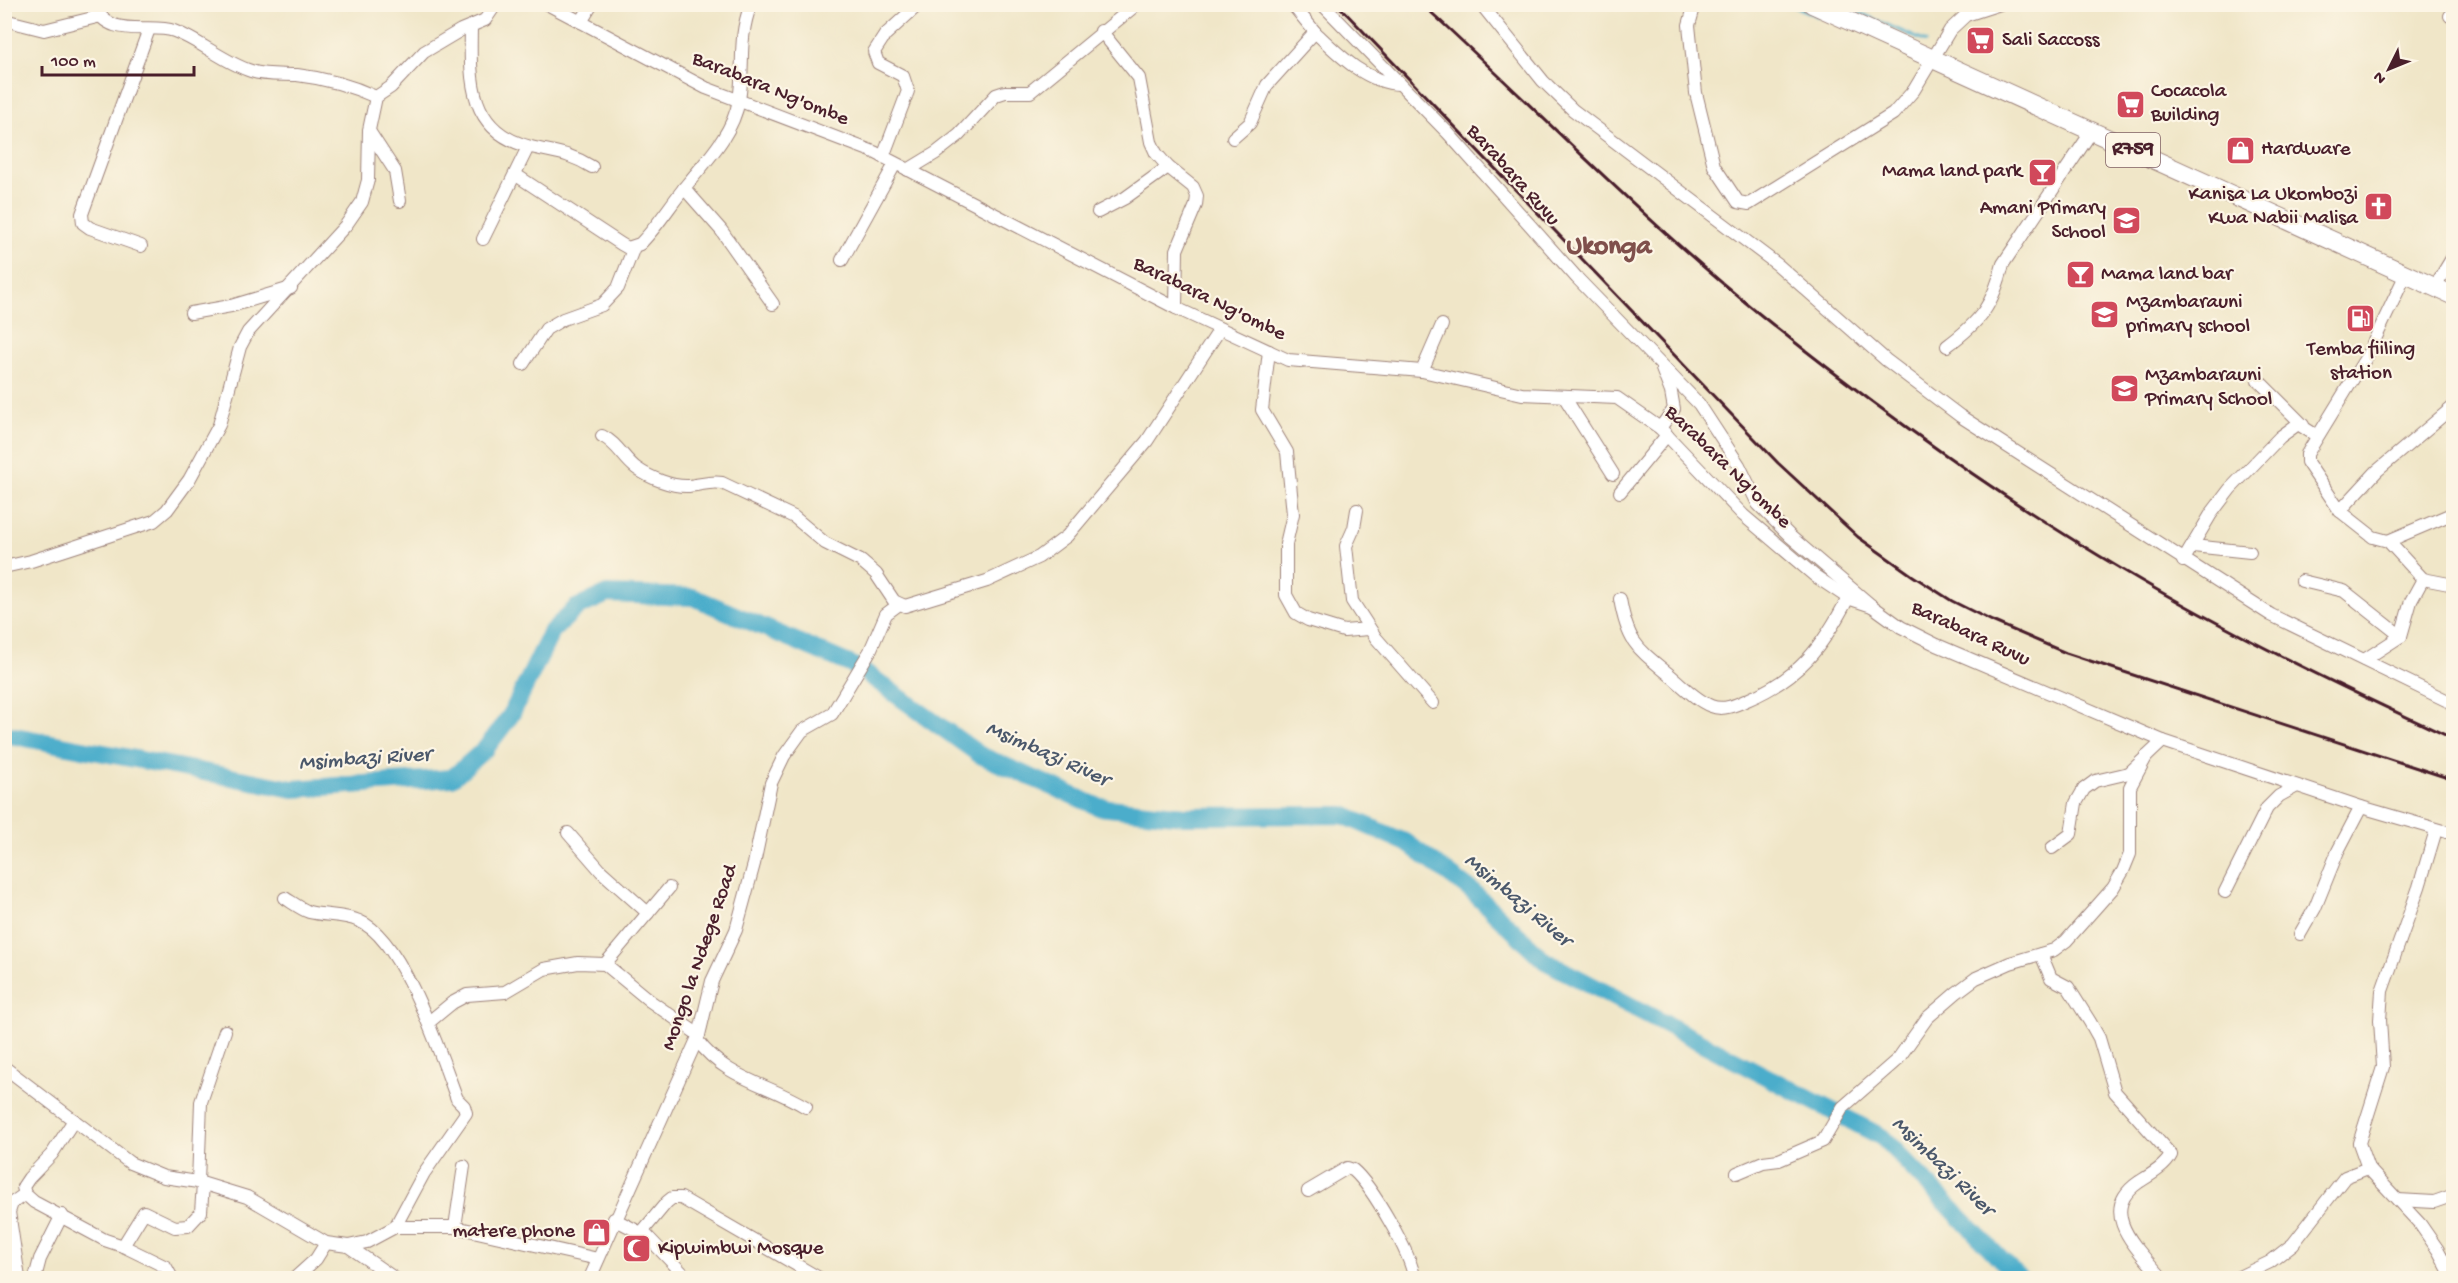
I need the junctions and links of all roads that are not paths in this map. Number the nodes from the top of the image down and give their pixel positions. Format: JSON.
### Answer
{"nodes":[{"id":1,"x":93,"y":4,"type":"edge"},
{"id":2,"x":496,"y":4,"type":"edge"},
{"id":3,"x":547,"y":4,"type":"edge"},
{"id":4,"x":592,"y":4,"type":"edge"},
{"id":5,"x":751,"y":4,"type":"edge"},
{"id":6,"x":919,"y":4,"type":"edge"},
{"id":7,"x":1137,"y":4,"type":"edge"},
{"id":8,"x":1292,"y":4,"type":"edge"},
{"id":9,"x":1322,"y":4,"type":"edge"},
{"id":10,"x":1481,"y":4,"type":"edge"},
{"id":11,"x":1695,"y":4,"type":"edge"},
{"id":12,"x":1812,"y":4,"type":"edge"},
{"id":13,"x":2000,"y":4,"type":"edge"},
{"id":14,"x":101,"y":16,"type":"junction"},
{"id":15,"x":4,"y":20,"type":"edge"},
{"id":16,"x":581,"y":22,"type":"junction"},
{"id":17,"x":471,"y":27,"type":"junction"},
{"id":18,"x":149,"y":29,"type":"junction"},
{"id":19,"x":1101,"y":31,"type":"junction"},
{"id":20,"x":1315,"y":32,"type":"junction"},
{"id":21,"x":1932,"y":59,"type":"junction"},
{"id":22,"x":1400,"y":84,"type":"junction"},
{"id":23,"x":376,"y":97,"type":"junction"},
{"id":24,"x":739,"y":100,"type":"junction"},
{"id":25,"x":369,"y":130,"type":"junction"},
{"id":26,"x":2092,"y":131,"type":"junction"},
{"id":27,"x":1233,"y":138,"type":"dead end"},
{"id":28,"x":528,"y":147,"type":"junction"},
{"id":29,"x":883,"y":157,"type":"junction"},
{"id":30,"x":895,"y":164,"type":"junction"},
{"id":31,"x":592,"y":167,"type":"dead end"},
{"id":32,"x":1168,"y":167,"type":"junction"},
{"id":33,"x":908,"y":170,"type":"junction"},
{"id":34,"x":516,"y":175,"type":"junction"},
{"id":35,"x":684,"y":188,"type":"junction"},
{"id":36,"x":400,"y":201,"type":"dead end"},
{"id":37,"x":1098,"y":212,"type":"dead end"},
{"id":38,"x":483,"y":239,"type":"dead end"},
{"id":39,"x":141,"y":246,"type":"dead end"},
{"id":40,"x":634,"y":247,"type":"junction"},
{"id":41,"x":2454,"y":255,"type":"edge"},
{"id":42,"x":842,"y":260,"type":"dead end"},
{"id":43,"x":2405,"y":276,"type":"junction"},
{"id":44,"x":291,"y":288,"type":"junction"},
{"id":45,"x":2434,"y":288,"type":"junction"},
{"id":46,"x":2454,"y":297,"type":"edge"},
{"id":47,"x":773,"y":304,"type":"dead end"},
{"id":48,"x":1176,"y":308,"type":"junction"},
{"id":49,"x":191,"y":313,"type":"dead end"},
{"id":50,"x":1442,"y":325,"type":"dead end"},
{"id":51,"x":1220,"y":329,"type":"junction"},
{"id":52,"x":1947,"y":346,"type":"dead end"},
{"id":53,"x":1269,"y":351,"type":"junction"},
{"id":54,"x":1659,"y":361,"type":"junction"},
{"id":55,"x":523,"y":364,"type":"dead end"},
{"id":56,"x":1422,"y":371,"type":"junction"},
{"id":57,"x":2258,"y":380,"type":"dead end"},
{"id":58,"x":1565,"y":398,"type":"junction"},
{"id":59,"x":2454,"y":405,"type":"edge"},
{"id":60,"x":2303,"y":425,"type":"junction"},
{"id":61,"x":1664,"y":432,"type":"junction"},
{"id":62,"x":602,"y":436,"type":"dead end"},
{"id":63,"x":2317,"y":436,"type":"junction"},
{"id":64,"x":1613,"y":474,"type":"dead end"},
{"id":65,"x":1620,"y":492,"type":"dead end"},
{"id":66,"x":1357,"y":510,"type":"dead end"},
{"id":67,"x":2340,"y":511,"type":"junction"},
{"id":68,"x":2454,"y":513,"type":"edge"},
{"id":69,"x":2388,"y":541,"type":"junction"},
{"id":70,"x":2193,"y":546,"type":"junction"},
{"id":71,"x":2250,"y":552,"type":"dead end"},
{"id":72,"x":2183,"y":561,"type":"junction"},
{"id":73,"x":4,"y":567,"type":"edge"},
{"id":74,"x":2423,"y":579,"type":"junction"},
{"id":75,"x":2302,"y":581,"type":"dead end"},
{"id":76,"x":2454,"y":585,"type":"edge"},
{"id":77,"x":1620,"y":598,"type":"dead end"},
{"id":78,"x":1848,"y":598,"type":"junction"},
{"id":79,"x":898,"y":605,"type":"junction"},
{"id":80,"x":1872,"y":606,"type":"junction"},
{"id":81,"x":1369,"y":629,"type":"junction"},
{"id":82,"x":2401,"y":636,"type":"junction"},
{"id":83,"x":2364,"y":660,"type":"junction"},
{"id":84,"x":1433,"y":702,"type":"dead end"},
{"id":85,"x":2454,"y":704,"type":"edge"},
{"id":86,"x":2163,"y":741,"type":"junction"},
{"id":87,"x":2146,"y":757,"type":"junction"},
{"id":88,"x":2297,"y":786,"type":"junction"},
{"id":89,"x":2361,"y":807,"type":"junction"},
{"id":90,"x":2436,"y":830,"type":"junction"},
{"id":91,"x":568,"y":832,"type":"dead end"},
{"id":92,"x":2454,"y":834,"type":"edge"},
{"id":93,"x":2052,"y":848,"type":"dead end"},
{"id":94,"x":669,"y":888,"type":"dead end"},
{"id":95,"x":2225,"y":892,"type":"dead end"},
{"id":96,"x":285,"y":898,"type":"dead end"},
{"id":97,"x":648,"y":913,"type":"junction"},
{"id":98,"x":2300,"y":933,"type":"dead end"},
{"id":99,"x":2041,"y":954,"type":"junction"},
{"id":100,"x":604,"y":964,"type":"junction"},
{"id":101,"x":429,"y":1022,"type":"junction"},
{"id":102,"x":225,"y":1031,"type":"dead end"},
{"id":103,"x":698,"y":1037,"type":"junction"},
{"id":104,"x":4,"y":1067,"type":"edge"},
{"id":105,"x":806,"y":1107,"type":"dead end"},
{"id":106,"x":74,"y":1120,"type":"junction"},
{"id":107,"x":464,"y":1166,"type":"dead end"},
{"id":108,"x":2368,"y":1168,"type":"junction"},
{"id":109,"x":1737,"y":1173,"type":"dead end"},
{"id":110,"x":201,"y":1183,"type":"junction"},
{"id":111,"x":1308,"y":1191,"type":"dead end"},
{"id":112,"x":25,"y":1194,"type":"junction"},
{"id":113,"x":2454,"y":1195,"type":"edge"},
{"id":114,"x":2398,"y":1200,"type":"junction"},
{"id":115,"x":62,"y":1215,"type":"junction"},
{"id":116,"x":614,"y":1219,"type":"junction"},
{"id":117,"x":395,"y":1227,"type":"junction"},
{"id":118,"x":455,"y":1227,"type":"junction"},
{"id":119,"x":642,"y":1232,"type":"junction"},
{"id":120,"x":326,"y":1243,"type":"junction"},
{"id":121,"x":123,"y":1246,"type":"junction"},
{"id":122,"x":348,"y":1246,"type":"junction"},
{"id":123,"x":598,"y":1259,"type":"junction"},
{"id":124,"x":19,"y":1278,"type":"edge"},
{"id":125,"x":35,"y":1278,"type":"edge"},
{"id":126,"x":172,"y":1278,"type":"edge"},
{"id":127,"x":296,"y":1278,"type":"edge"},
{"id":128,"x":394,"y":1278,"type":"edge"},
{"id":129,"x":590,"y":1278,"type":"edge"},
{"id":130,"x":687,"y":1278,"type":"edge"},
{"id":131,"x":819,"y":1278,"type":"edge"},
{"id":132,"x":1414,"y":1278,"type":"edge"},
{"id":133,"x":2162,"y":1278,"type":"edge"},
{"id":134,"x":2237,"y":1278,"type":"edge"},
{"id":135,"x":2453,"y":1278,"type":"edge"}],
"edges":[{"from":1,"to":14,"type":"street"},
{"from":2,"to":17,"type":"street"},
{"from":3,"to":16,"type":"street","name":"Barabara Ng'ombe"},
{"from":4,"to":16,"type":"street"},
{"from":5,"to":24,"type":"street"},
{"from":6,"to":29,"type":"street"},
{"from":7,"to":19,"type":"street"},
{"from":8,"to":20,"type":"street"},
{"from":9,"to":22,"type":"street","name":"Barabara Ruvu"},
{"from":10,"to":72,"type":"street"},
{"from":11,"to":21,"type":"street"},
{"from":12,"to":21,"type":"main road","number":"R759"},
{"from":13,"to":21,"type":"street"},
{"from":14,"to":15,"type":"street"},
{"from":14,"to":18,"type":"street"},
{"from":16,"to":24,"type":"street","name":"Barabara Ng'ombe"},
{"from":17,"to":23,"type":"street"},
{"from":17,"to":28,"type":"street"},
{"from":18,"to":23,"type":"street"},
{"from":18,"to":39,"type":"street"},
{"from":19,"to":32,"type":"street"},
{"from":19,"to":33,"type":"street"},
{"from":20,"to":22,"type":"street"},
{"from":20,"to":27,"type":"street"},
{"from":21,"to":26,"type":"main road","number":"R759"},
{"from":22,"to":54,"type":"street","name":"Barabara Ruvu"},
{"from":23,"to":25,"type":"street"},
{"from":24,"to":29,"type":"street","name":"Barabara Ng'ombe"},
{"from":24,"to":35,"type":"street"},
{"from":25,"to":36,"type":"street"},
{"from":25,"to":44,"type":"street"},
{"from":26,"to":43,"type":"main road","number":"R759"},
{"from":26,"to":52,"type":"street"},
{"from":28,"to":31,"type":"street"},
{"from":28,"to":34,"type":"street"},
{"from":29,"to":30,"type":"street","name":"Barabara Ng'ombe"},
{"from":30,"to":33,"type":"street","name":"Barabara Ng'ombe"},
{"from":30,"to":42,"type":"street"},
{"from":32,"to":37,"type":"street"},
{"from":32,"to":48,"type":"street"},
{"from":33,"to":48,"type":"street","name":"Barabara Ng'ombe"},
{"from":34,"to":38,"type":"street"},
{"from":34,"to":40,"type":"street"},
{"from":35,"to":40,"type":"street"},
{"from":35,"to":47,"type":"street"},
{"from":40,"to":55,"type":"street"},
{"from":41,"to":45,"type":"street"},
{"from":43,"to":45,"type":"main road","number":"R759"},
{"from":43,"to":63,"type":"street"},
{"from":44,"to":49,"type":"street"},
{"from":44,"to":73,"type":"street"},
{"from":45,"to":46,"type":"main road","number":"R759"},
{"from":48,"to":51,"type":"street","name":"Barabara Ng'ombe"},
{"from":50,"to":56,"type":"street"},
{"from":51,"to":53,"type":"street","name":"Barabara Ng'ombe"},
{"from":51,"to":79,"type":"street"},
{"from":53,"to":56,"type":"street","name":"Barabara Ng'ombe"},
{"from":53,"to":81,"type":"street"},
{"from":54,"to":61,"type":"street"},
{"from":54,"to":80,"type":"street","name":"Barabara Ruvu"},
{"from":56,"to":58,"type":"street","name":"Barabara Ng'ombe"},
{"from":57,"to":60,"type":"street"},
{"from":58,"to":61,"type":"street","name":"Barabara Ng'ombe"},
{"from":58,"to":64,"type":"street"},
{"from":59,"to":67,"type":"street"},
{"from":60,"to":63,"type":"street"},
{"from":60,"to":70,"type":"street"},
{"from":61,"to":65,"type":"street"},
{"from":61,"to":78,"type":"street","name":"Barabara Ng'ombe"},
{"from":62,"to":79,"type":"street"},
{"from":63,"to":67,"type":"street"},
{"from":66,"to":81,"type":"street"},
{"from":67,"to":69,"type":"street"},
{"from":68,"to":69,"type":"street"},
{"from":69,"to":74,"type":"street"},
{"from":70,"to":71,"type":"street"},
{"from":70,"to":72,"type":"street"},
{"from":72,"to":83,"type":"street"},
{"from":74,"to":76,"type":"street"},
{"from":74,"to":82,"type":"street"},
{"from":75,"to":82,"type":"street"},
{"from":77,"to":78,"type":"street"},
{"from":78,"to":80,"type":"street","name":"Barabara Ng'ombe"},
{"from":79,"to":103,"type":"street","name":"Mongo la Ndege Road"},
{"from":80,"to":86,"type":"street","name":"Barabara Ruvu"},
{"from":81,"to":84,"type":"street"},
{"from":82,"to":83,"type":"street"},
{"from":83,"to":85,"type":"street"},
{"from":86,"to":87,"type":"street"},
{"from":86,"to":88,"type":"street","name":"Barabara Ruvu"},
{"from":87,"to":93,"type":"street"},
{"from":87,"to":99,"type":"street"},
{"from":88,"to":89,"type":"street","name":"Barabara Ruvu"},
{"from":88,"to":95,"type":"street"},
{"from":89,"to":90,"type":"street","name":"Barabara Ruvu"},
{"from":89,"to":98,"type":"street"},
{"from":90,"to":92,"type":"street","name":"Barabara Ruvu"},
{"from":90,"to":108,"type":"street"},
{"from":91,"to":97,"type":"street"},
{"from":94,"to":97,"type":"street"},
{"from":96,"to":101,"type":"street"},
{"from":97,"to":100,"type":"street"},
{"from":99,"to":109,"type":"street"},
{"from":99,"to":133,"type":"street"},
{"from":100,"to":101,"type":"street"},
{"from":100,"to":103,"type":"street"},
{"from":101,"to":117,"type":"street"},
{"from":102,"to":110,"type":"street"},
{"from":103,"to":105,"type":"street"},
{"from":103,"to":116,"type":"street","name":"Mongo la Ndege Road"},
{"from":104,"to":106,"type":"street"},
{"from":106,"to":110,"type":"street"},
{"from":106,"to":112,"type":"street"},
{"from":107,"to":118,"type":"street"},
{"from":108,"to":114,"type":"street"},
{"from":108,"to":134,"type":"street"},
{"from":110,"to":120,"type":"street"},
{"from":110,"to":121,"type":"street"},
{"from":111,"to":132,"type":"street"},
{"from":112,"to":115,"type":"street"},
{"from":112,"to":124,"type":"street"},
{"from":113,"to":114,"type":"street"},
{"from":114,"to":135,"type":"street"},
{"from":115,"to":121,"type":"street"},
{"from":115,"to":125,"type":"street"},
{"from":116,"to":119,"type":"street"},
{"from":116,"to":123,"type":"street","name":"Mongo la Ndege Road"},
{"from":117,"to":118,"type":"street"},
{"from":117,"to":122,"type":"street"},
{"from":118,"to":123,"type":"street"},
{"from":119,"to":130,"type":"street"},
{"from":119,"to":131,"type":"street"},
{"from":120,"to":122,"type":"street"},
{"from":120,"to":127,"type":"street"},
{"from":121,"to":126,"type":"street"},
{"from":122,"to":128,"type":"street"},
{"from":123,"to":129,"type":"street","name":"Mongo la Ndege Road"}]}
